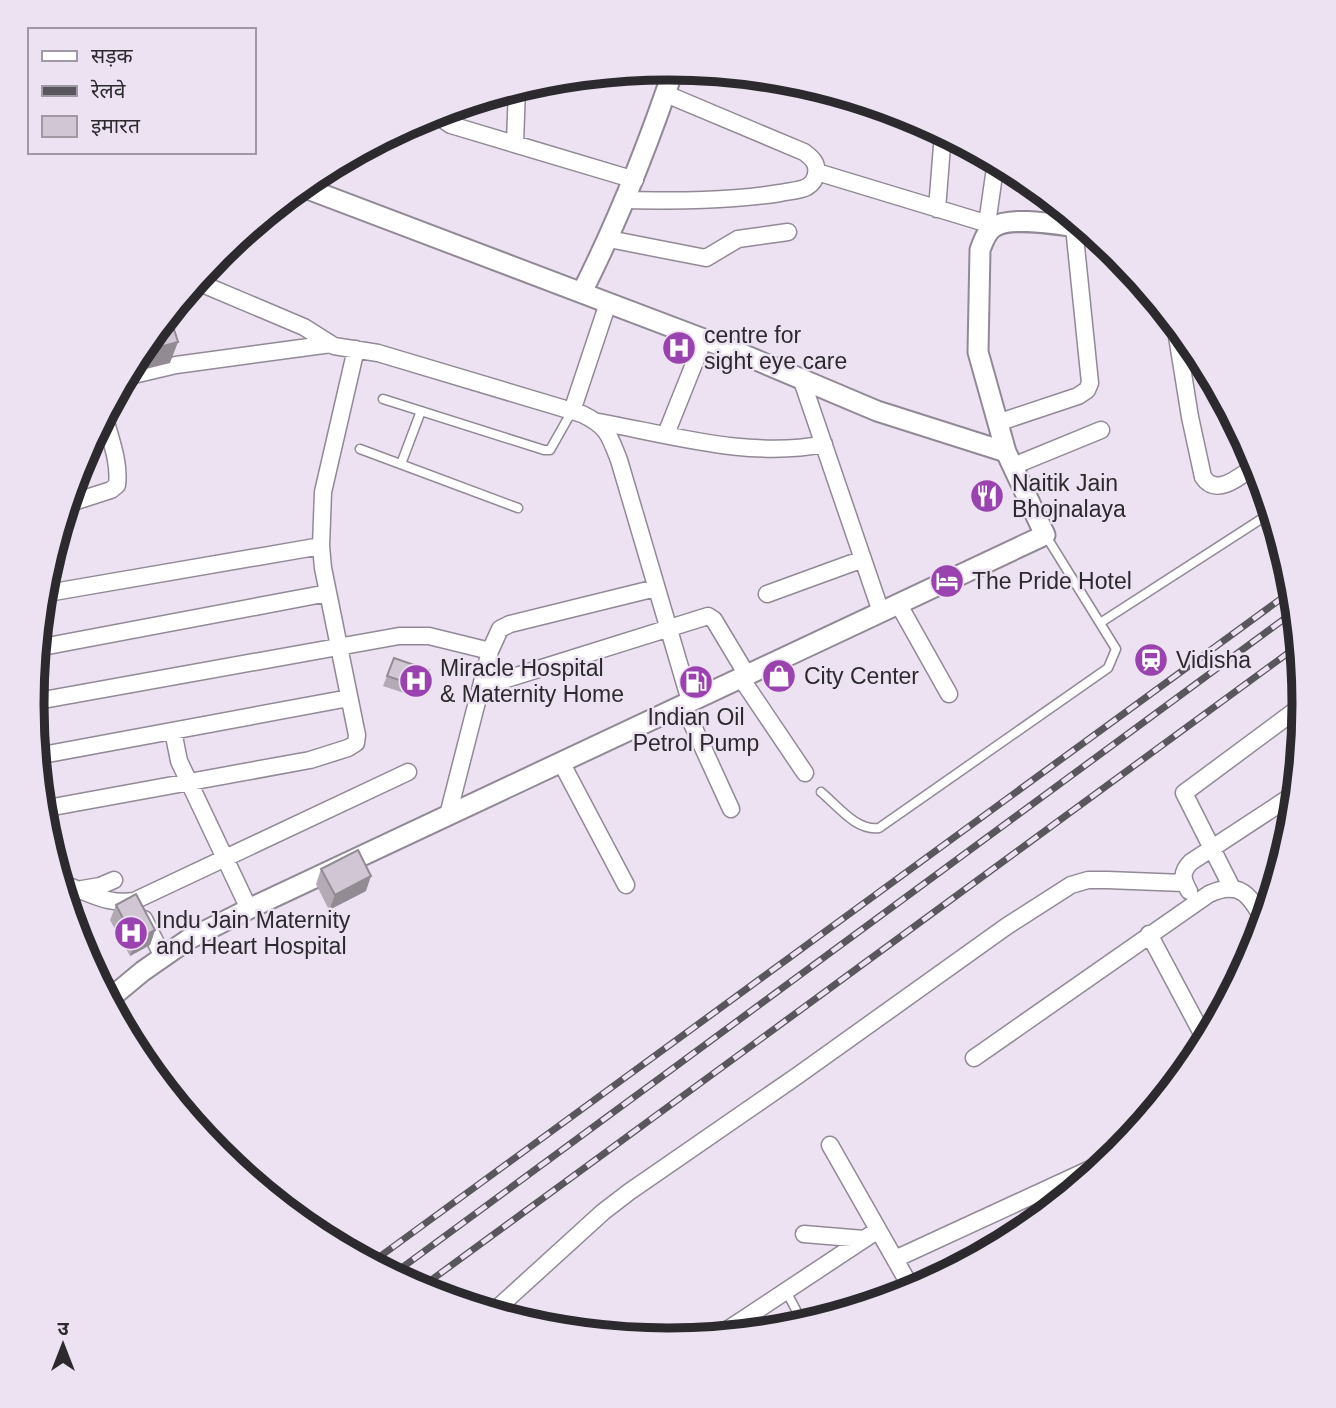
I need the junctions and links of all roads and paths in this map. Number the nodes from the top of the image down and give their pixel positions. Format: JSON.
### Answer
{"nodes":[{"id":1,"x":670,"y":80,"type":"edge"},
{"id":2,"x":666,"y":94,"type":"junction"},
{"id":3,"x":517,"y":99,"type":"edge"},
{"id":4,"x":446,"y":121,"type":"edge"},
{"id":5,"x":515,"y":143,"type":"junction"},
{"id":6,"x":942,"y":143,"type":"edge"},
{"id":7,"x":817,"y":172,"type":"junction"},
{"id":8,"x":995,"y":172,"type":"edge"},
{"id":9,"x":635,"y":180,"type":"junction"},
{"id":10,"x":313,"y":191,"type":"edge"},
{"id":11,"x":626,"y":200,"type":"junction"},
{"id":12,"x":937,"y":209,"type":"junction"},
{"id":13,"x":991,"y":225,"type":"junction"},
{"id":14,"x":1069,"y":226,"type":"edge"},
{"id":15,"x":788,"y":232,"type":"dead end"},
{"id":16,"x":1081,"y":236,"type":"edge"},
{"id":17,"x":609,"y":239,"type":"junction"},
{"id":18,"x":205,"y":285,"type":"edge"},
{"id":19,"x":582,"y":292,"type":"junction"},
{"id":20,"x":608,"y":303,"type":"junction"},
{"id":21,"x":704,"y":340,"type":"junction"},
{"id":22,"x":331,"y":344,"type":"junction"},
{"id":23,"x":1178,"y":345,"type":"edge"},
{"id":24,"x":356,"y":349,"type":"junction"},
{"id":25,"x":138,"y":374,"type":"edge"},
{"id":26,"x":802,"y":378,"type":"junction"},
{"id":27,"x":383,"y":399,"type":"dead end"},
{"id":28,"x":421,"y":411,"type":"junction"},
{"id":29,"x":572,"y":411,"type":"junction"},
{"id":30,"x":599,"y":422,"type":"junction"},
{"id":31,"x":997,"y":423,"type":"junction"},
{"id":32,"x":108,"y":428,"type":"edge"},
{"id":33,"x":1101,"y":430,"type":"dead end"},
{"id":34,"x":666,"y":434,"type":"junction"},
{"id":35,"x":110,"y":436,"type":"junction"},
{"id":36,"x":104,"y":438,"type":"edge"},
{"id":37,"x":824,"y":444,"type":"junction"},
{"id":38,"x":360,"y":449,"type":"dead end"},
{"id":39,"x":1010,"y":459,"type":"junction"},
{"id":40,"x":401,"y":464,"type":"junction"},
{"id":41,"x":1247,"y":470,"type":"edge"},
{"id":42,"x":78,"y":501,"type":"edge"},
{"id":43,"x":518,"y":508,"type":"dead end"},
{"id":44,"x":1263,"y":517,"type":"edge"},
{"id":45,"x":1045,"y":535,"type":"junction"},
{"id":46,"x":321,"y":546,"type":"junction"},
{"id":47,"x":863,"y":559,"type":"junction"},
{"id":48,"x":656,"y":588,"type":"junction"},
{"id":49,"x":54,"y":592,"type":"edge"},
{"id":50,"x":328,"y":593,"type":"junction"},
{"id":51,"x":767,"y":594,"type":"dead end"},
{"id":52,"x":890,"y":608,"type":"junction"},
{"id":53,"x":1100,"y":622,"type":"junction"},
{"id":54,"x":669,"y":629,"type":"junction"},
{"id":55,"x":47,"y":646,"type":"edge"},
{"id":56,"x":340,"y":647,"type":"junction"},
{"id":57,"x":490,"y":651,"type":"junction"},
{"id":58,"x":744,"y":676,"type":"junction"},
{"id":59,"x":481,"y":687,"type":"junction"},
{"id":60,"x":949,"y":694,"type":"dead end"},
{"id":61,"x":349,"y":698,"type":"junction"},
{"id":62,"x":44,"y":700,"type":"edge"},
{"id":63,"x":687,"y":703,"type":"junction"},
{"id":64,"x":1292,"y":713,"type":"edge"},
{"id":65,"x":173,"y":731,"type":"junction"},
{"id":66,"x":46,"y":754,"type":"edge"},
{"id":67,"x":562,"y":762,"type":"junction"},
{"id":68,"x":408,"y":772,"type":"dead end"},
{"id":69,"x":805,"y":773,"type":"dead end"},
{"id":70,"x":188,"y":783,"type":"junction"},
{"id":71,"x":821,"y":792,"type":"dead end"},
{"id":72,"x":1284,"y":801,"type":"edge"},
{"id":73,"x":53,"y":807,"type":"edge"},
{"id":74,"x":731,"y":809,"type":"dead end"},
{"id":75,"x":448,"y":815,"type":"junction"},
{"id":76,"x":1212,"y":848,"type":"junction"},
{"id":77,"x":225,"y":859,"type":"junction"},
{"id":78,"x":114,"y":880,"type":"dead end"},
{"id":79,"x":1184,"y":883,"type":"junction"},
{"id":80,"x":626,"y":885,"type":"dead end"},
{"id":81,"x":71,"y":886,"type":"edge"},
{"id":82,"x":1231,"y":888,"type":"junction"},
{"id":83,"x":82,"y":889,"type":"junction"},
{"id":84,"x":134,"y":901,"type":"junction"},
{"id":85,"x":1196,"y":903,"type":"junction"},
{"id":86,"x":249,"y":909,"type":"junction"},
{"id":87,"x":1257,"y":909,"type":"edge"},
{"id":88,"x":1149,"y":934,"type":"junction"},
{"id":89,"x":163,"y":957,"type":"junction"},
{"id":90,"x":115,"y":994,"type":"edge"},
{"id":91,"x":1200,"y":1030,"type":"edge"},
{"id":92,"x":974,"y":1058,"type":"dead end"},
{"id":93,"x":830,"y":1145,"type":"dead end"},
{"id":94,"x":1078,"y":1175,"type":"edge"},
{"id":95,"x":804,"y":1234,"type":"dead end"},
{"id":96,"x":871,"y":1234,"type":"junction"},
{"id":97,"x":895,"y":1259,"type":"junction"},
{"id":98,"x":907,"y":1281,"type":"edge"},
{"id":99,"x":786,"y":1291,"type":"junction"},
{"id":100,"x":500,"y":1305,"type":"edge"},
{"id":101,"x":798,"y":1314,"type":"edge"},
{"id":102,"x":736,"y":1324,"type":"edge"}],
"edges":[{"from":1,"to":2,"type":"street"},
{"from":2,"to":7,"type":"street"},
{"from":2,"to":9,"type":"street"},
{"from":3,"to":5,"type":"street"},
{"from":4,"to":5,"type":"street"},
{"from":5,"to":9,"type":"street"},
{"from":6,"to":12,"type":"street"},
{"from":7,"to":11,"type":"street"},
{"from":7,"to":12,"type":"street"},
{"from":8,"to":13,"type":"street"},
{"from":9,"to":11,"type":"street"},
{"from":10,"to":19,"type":"street"},
{"from":11,"to":17,"type":"street"},
{"from":12,"to":13,"type":"street"},
{"from":13,"to":14,"type":"street"},
{"from":13,"to":31,"type":"street"},
{"from":15,"to":17,"type":"street"},
{"from":16,"to":31,"type":"street"},
{"from":17,"to":19,"type":"street"},
{"from":18,"to":22,"type":"street"},
{"from":19,"to":20,"type":"street"},
{"from":20,"to":21,"type":"street"},
{"from":20,"to":29,"type":"street"},
{"from":21,"to":26,"type":"street"},
{"from":21,"to":34,"type":"street"},
{"from":22,"to":24,"type":"street"},
{"from":22,"to":25,"type":"street"},
{"from":23,"to":41,"type":"street"},
{"from":24,"to":29,"type":"street"},
{"from":24,"to":46,"type":"street"},
{"from":26,"to":37,"type":"street"},
{"from":26,"to":39,"type":"street"},
{"from":27,"to":28,"type":"lane"},
{"from":28,"to":29,"type":"lane"},
{"from":28,"to":40,"type":"lane"},
{"from":29,"to":30,"type":"street"},
{"from":30,"to":34,"type":"street"},
{"from":30,"to":48,"type":"street"},
{"from":31,"to":39,"type":"street"},
{"from":32,"to":35,"type":"street"},
{"from":33,"to":39,"type":"street"},
{"from":34,"to":37,"type":"street"},
{"from":35,"to":36,"type":"street"},
{"from":35,"to":42,"type":"street"},
{"from":37,"to":47,"type":"street"},
{"from":38,"to":40,"type":"lane"},
{"from":39,"to":45,"type":"street"},
{"from":40,"to":43,"type":"lane"},
{"from":44,"to":53,"type":"lane"},
{"from":45,"to":52,"type":"street"},
{"from":45,"to":53,"type":"lane"},
{"from":46,"to":49,"type":"street"},
{"from":46,"to":50,"type":"street"},
{"from":47,"to":51,"type":"street"},
{"from":47,"to":52,"type":"street"},
{"from":48,"to":54,"type":"street"},
{"from":48,"to":57,"type":"street"},
{"from":50,"to":55,"type":"street"},
{"from":50,"to":56,"type":"street"},
{"from":52,"to":58,"type":"street"},
{"from":52,"to":60,"type":"street"},
{"from":53,"to":71,"type":"lane"},
{"from":54,"to":58,"type":"street"},
{"from":54,"to":59,"type":"street"},
{"from":54,"to":63,"type":"street"},
{"from":56,"to":57,"type":"street"},
{"from":56,"to":61,"type":"street"},
{"from":56,"to":62,"type":"street"},
{"from":57,"to":59,"type":"street"},
{"from":58,"to":63,"type":"street"},
{"from":58,"to":69,"type":"street"},
{"from":59,"to":75,"type":"street"},
{"from":61,"to":65,"type":"street"},
{"from":61,"to":70,"type":"street"},
{"from":63,"to":67,"type":"street"},
{"from":63,"to":74,"type":"street"},
{"from":64,"to":76,"type":"street"},
{"from":65,"to":66,"type":"street"},
{"from":65,"to":70,"type":"street"},
{"from":67,"to":75,"type":"street"},
{"from":67,"to":80,"type":"street"},
{"from":68,"to":77,"type":"street"},
{"from":70,"to":73,"type":"street"},
{"from":70,"to":77,"type":"street"},
{"from":72,"to":76,"type":"street"},
{"from":75,"to":86,"type":"street"},
{"from":76,"to":79,"type":"street"},
{"from":76,"to":82,"type":"street"},
{"from":77,"to":84,"type":"street"},
{"from":77,"to":86,"type":"street"},
{"from":78,"to":83,"type":"street"},
{"from":79,"to":85,"type":"street"},
{"from":79,"to":100,"type":"street"},
{"from":81,"to":83,"type":"street"},
{"from":82,"to":85,"type":"street"},
{"from":82,"to":87,"type":"street"},
{"from":83,"to":84,"type":"street"},
{"from":84,"to":89,"type":"street"},
{"from":85,"to":88,"type":"street"},
{"from":86,"to":89,"type":"street"},
{"from":88,"to":91,"type":"street"},
{"from":88,"to":92,"type":"street"},
{"from":89,"to":90,"type":"street"},
{"from":93,"to":96,"type":"street"},
{"from":94,"to":97,"type":"street"},
{"from":95,"to":96,"type":"street"},
{"from":96,"to":97,"type":"street"},
{"from":96,"to":99,"type":"street"},
{"from":97,"to":98,"type":"street"},
{"from":99,"to":101,"type":"lane"},
{"from":99,"to":102,"type":"street"}]}
